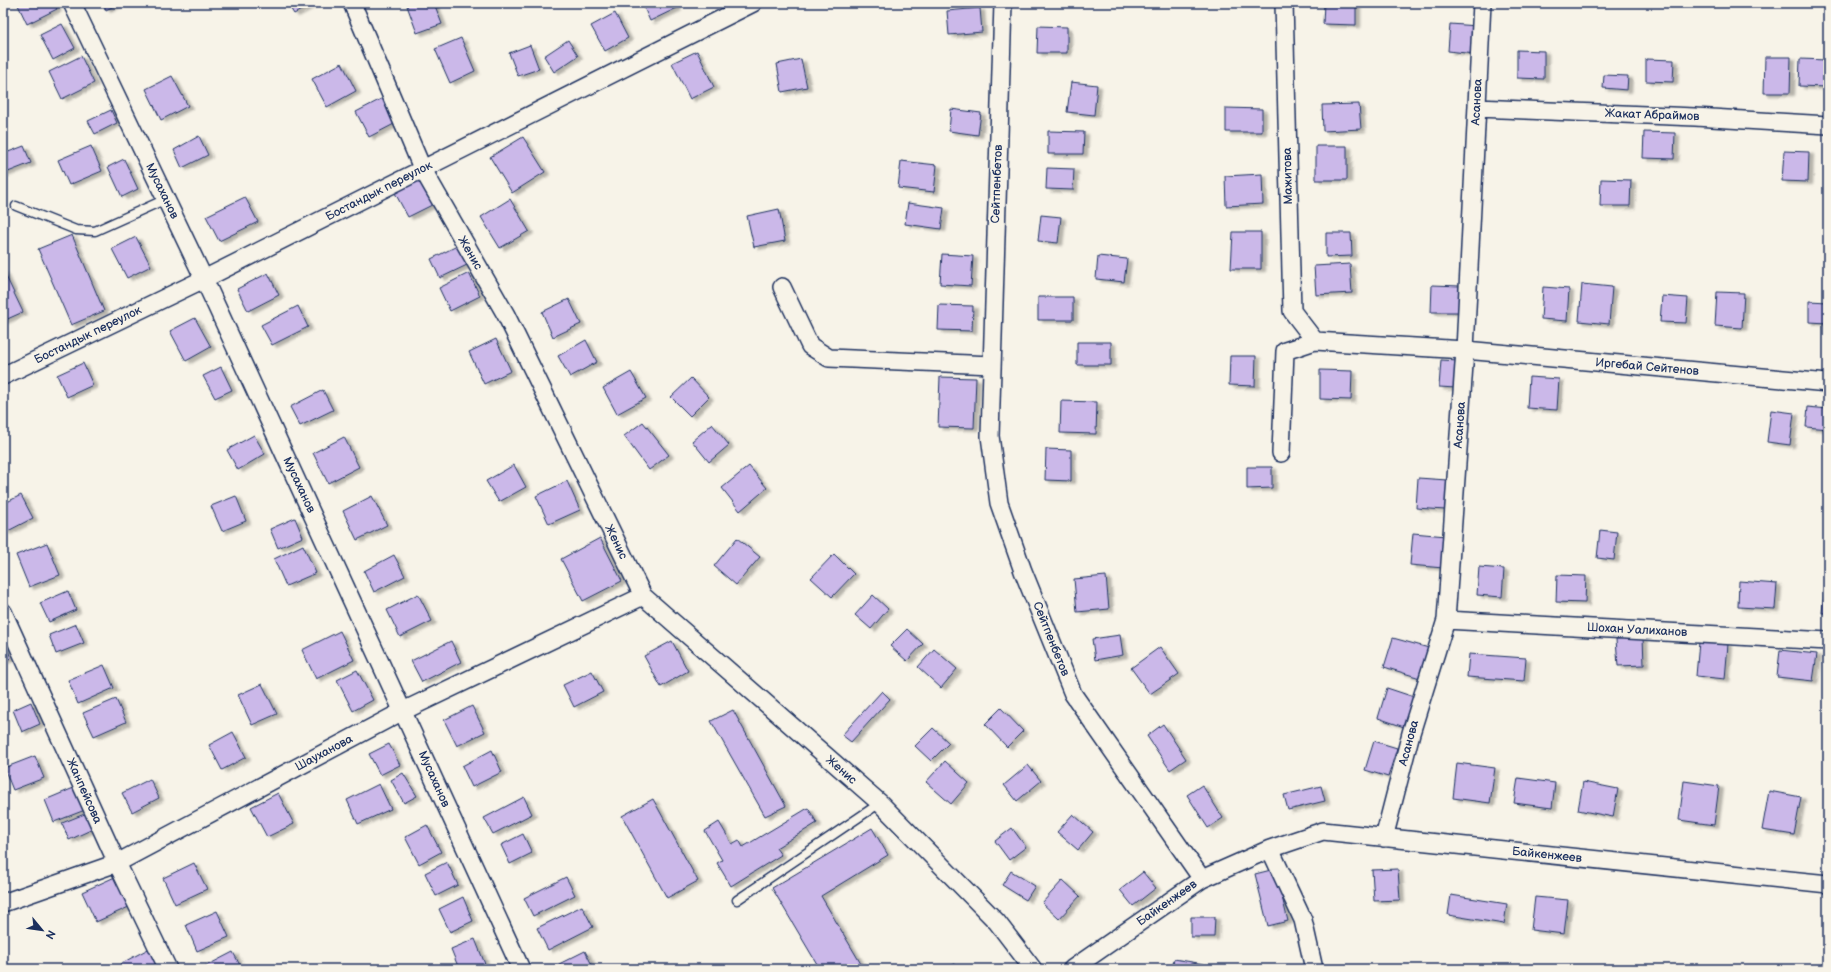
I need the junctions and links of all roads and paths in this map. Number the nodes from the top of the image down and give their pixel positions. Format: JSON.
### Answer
{"nodes":[{"id":1,"x":72,"y":3,"type":"edge"},
{"id":2,"x":352,"y":3,"type":"edge"},
{"id":3,"x":753,"y":3,"type":"edge"},
{"id":4,"x":1003,"y":3,"type":"edge"},
{"id":5,"x":1284,"y":3,"type":"edge"},
{"id":6,"x":1482,"y":3,"type":"edge"},
{"id":7,"x":1477,"y":108,"type":"junction"},
{"id":8,"x":1828,"y":125,"type":"edge"},
{"id":9,"x":422,"y":168,"type":"junction"},
{"id":10,"x":166,"y":199,"type":"junction"},
{"id":11,"x":16,"y":206,"type":"dead end"},
{"id":12,"x":204,"y":279,"type":"junction"},
{"id":13,"x":782,"y":287,"type":"dead end"},
{"id":14,"x":1315,"y":341,"type":"junction"},
{"id":15,"x":1465,"y":350,"type":"junction"},
{"id":16,"x":992,"y":365,"type":"junction"},
{"id":17,"x":3,"y":376,"type":"edge"},
{"id":18,"x":1828,"y":383,"type":"edge"},
{"id":19,"x":1281,"y":453,"type":"dead end"},
{"id":20,"x":643,"y":596,"type":"junction"},
{"id":21,"x":3,"y":612,"type":"edge"},
{"id":22,"x":1446,"y":620,"type":"junction"},
{"id":23,"x":1828,"y":641,"type":"edge"},
{"id":24,"x":403,"y":711,"type":"junction"},
{"id":25,"x":880,"y":803,"type":"junction"},
{"id":26,"x":1384,"y":838,"type":"junction"},
{"id":27,"x":1270,"y":850,"type":"junction"},
{"id":28,"x":116,"y":863,"type":"junction"},
{"id":29,"x":1202,"y":879,"type":"junction"},
{"id":30,"x":1828,"y":884,"type":"edge"},
{"id":31,"x":737,"y":900,"type":"dead end"},
{"id":32,"x":3,"y":903,"type":"edge"},
{"id":33,"x":168,"y":969,"type":"edge"},
{"id":34,"x":521,"y":969,"type":"edge"},
{"id":35,"x":1033,"y":969,"type":"edge"},
{"id":36,"x":1072,"y":969,"type":"edge"},
{"id":37,"x":1314,"y":969,"type":"edge"}],
"edges":[{"from":1,"to":10,"type":"street","name":"Мусаханов"},
{"from":2,"to":9,"type":"street","name":"Женис"},
{"from":3,"to":9,"type":"street","name":"Бостандык переулок"},
{"from":4,"to":16,"type":"street","name":"Сейтпенбетов"},
{"from":5,"to":14,"type":"street","name":"Мажитова"},
{"from":6,"to":7,"type":"street","name":"Асанова"},
{"from":7,"to":8,"type":"street","name":"Жакат Абраймов"},
{"from":7,"to":15,"type":"street","name":"Асанова"},
{"from":9,"to":12,"type":"street","name":"Бостандык переулок"},
{"from":9,"to":20,"type":"street","name":"Женис"},
{"from":10,"to":11,"type":"lane"},
{"from":10,"to":12,"type":"street","name":"Мусаханов"},
{"from":12,"to":17,"type":"street","name":"Бостандык переулок"},
{"from":12,"to":24,"type":"street","name":"Мусаханов"},
{"from":13,"to":16,"type":"street"},
{"from":14,"to":15,"type":"street"},
{"from":14,"to":19,"type":"street"},
{"from":15,"to":18,"type":"street","name":"Иргебай Сейтенов"},
{"from":15,"to":22,"type":"street","name":"Асанова"},
{"from":16,"to":29,"type":"street","name":"Сейтпенбетов"},
{"from":20,"to":24,"type":"street","name":"Шауханова"},
{"from":20,"to":25,"type":"street","name":"Женис"},
{"from":21,"to":28,"type":"street","name":"Жанпейсова"},
{"from":22,"to":23,"type":"street","name":"Шохан Уалиханов"},
{"from":22,"to":26,"type":"street","name":"Асанова"},
{"from":24,"to":28,"type":"street","name":"Шауханова"},
{"from":24,"to":34,"type":"street","name":"Мусаханов"},
{"from":25,"to":31,"type":"lane"},
{"from":25,"to":35,"type":"street","name":"Женис"},
{"from":26,"to":27,"type":"street","name":"Байкенжеев"},
{"from":26,"to":30,"type":"street","name":"Байкенжеев"},
{"from":27,"to":29,"type":"street","name":"Байкенжеев"},
{"from":27,"to":37,"type":"street"},
{"from":28,"to":32,"type":"street","name":"Шауханова"},
{"from":28,"to":33,"type":"street","name":"Жанпейсова"},
{"from":29,"to":36,"type":"street","name":"Байкенжеев"}]}
